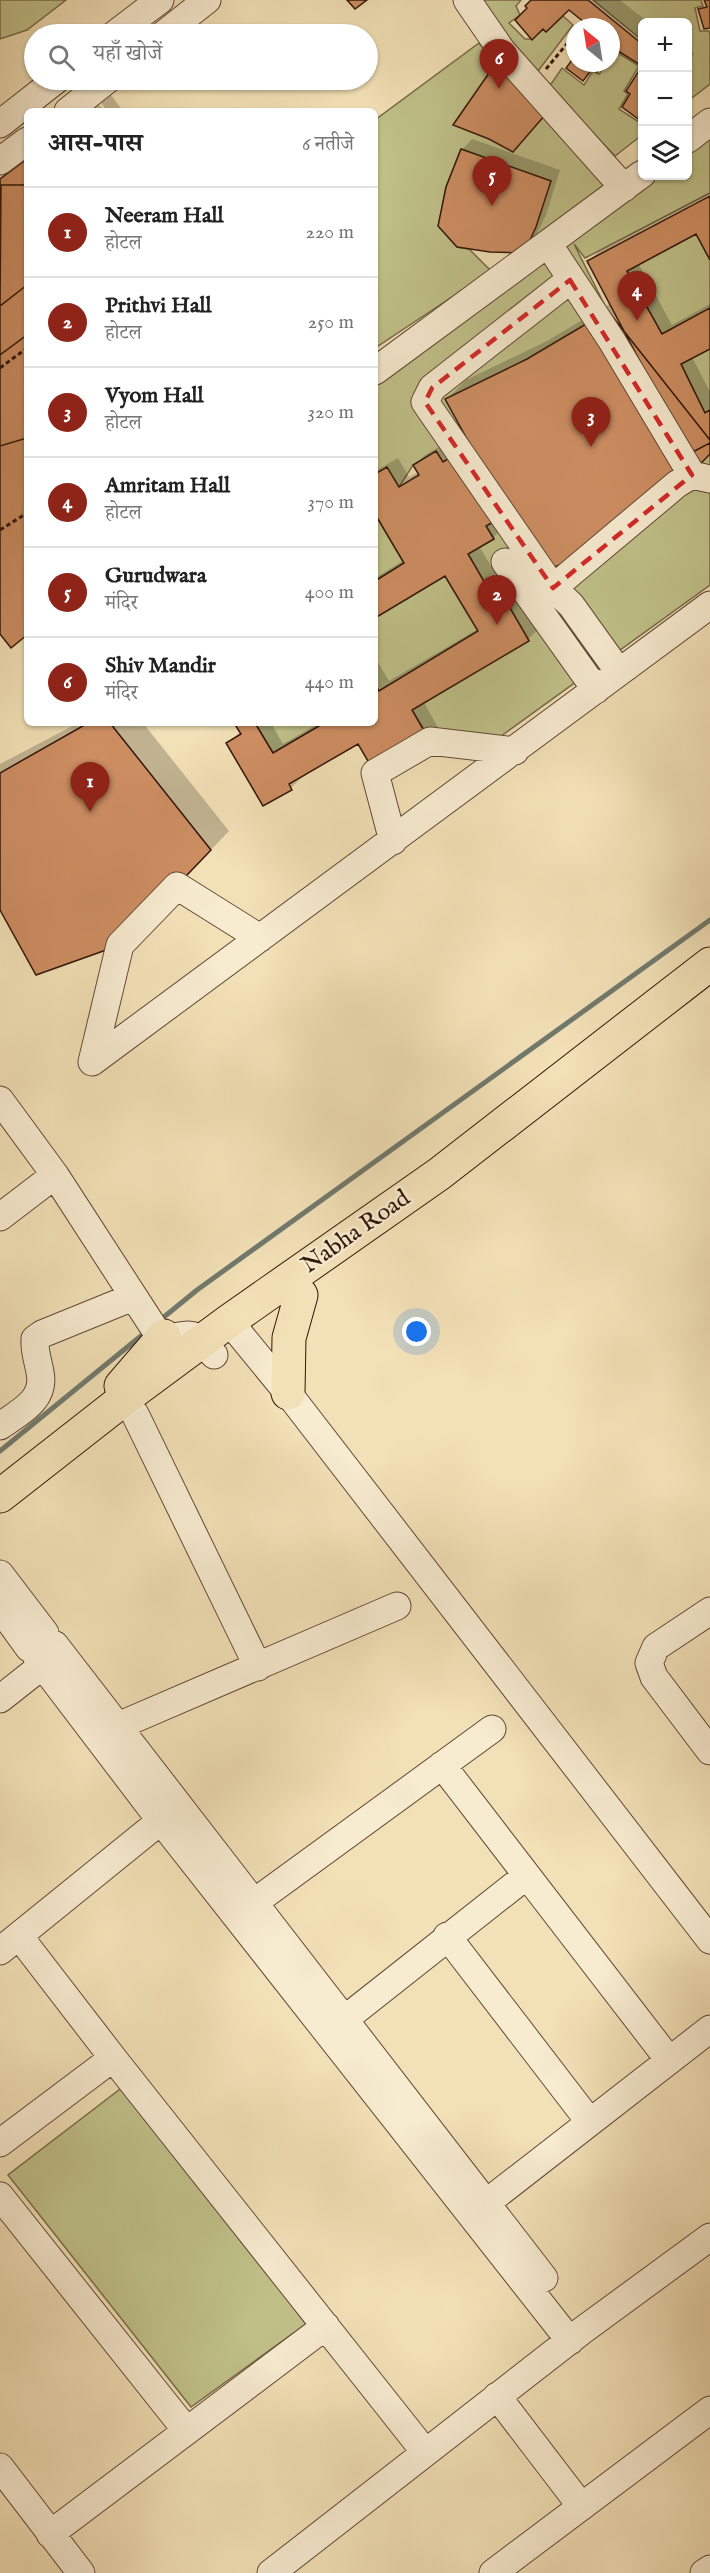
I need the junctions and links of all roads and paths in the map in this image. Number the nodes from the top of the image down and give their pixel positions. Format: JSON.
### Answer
{"nodes":[{"id":1,"x":160,"y":0,"type":"edge"},
{"id":2,"x":207,"y":0,"type":"edge"},
{"id":3,"x":467,"y":0,"type":"edge"},
{"id":4,"x":128,"y":24,"type":"edge"},
{"id":5,"x":177,"y":24,"type":"edge"},
{"id":6,"x":566,"y":45,"type":"edge"},
{"id":7,"x":534,"y":85,"type":"junction"},
{"id":8,"x":43,"y":90,"type":"edge"},
{"id":9,"x":94,"y":90,"type":"edge"},
{"id":10,"x":72,"y":108,"type":"edge"},
{"id":11,"x":710,"y":122,"type":"edge"},
{"id":12,"x":0,"y":124,"type":"edge"},
{"id":13,"x":692,"y":135,"type":"edge"},
{"id":14,"x":24,"y":143,"type":"edge"},
{"id":15,"x":0,"y":161,"type":"edge"},
{"id":16,"x":633,"y":181,"type":"edge"},
{"id":17,"x":549,"y":245,"type":"junction"},
{"id":18,"x":570,"y":280,"type":"junction"},
{"id":19,"x":24,"y":350,"type":"edge"},
{"id":20,"x":0,"y":368,"type":"edge"},
{"id":21,"x":378,"y":369,"type":"edge"},
{"id":22,"x":701,"y":477,"type":"edge"},
{"id":23,"x":24,"y":515,"type":"edge"},
{"id":24,"x":0,"y":530,"type":"edge"},
{"id":25,"x":505,"y":562,"type":"dead end"},
{"id":26,"x":552,"y":588,"type":"junction"},
{"id":27,"x":710,"y":605,"type":"edge"},
{"id":28,"x":619,"y":672,"type":"junction"},
{"id":29,"x":596,"y":690,"type":"junction"},
{"id":30,"x":515,"y":751,"type":"junction"},
{"id":31,"x":393,"y":841,"type":"junction"},
{"id":32,"x":260,"y":938,"type":"junction"},
{"id":33,"x":710,"y":964,"type":"edge"},
{"id":34,"x":710,"y":993,"type":"edge"},
{"id":35,"x":0,"y":1100,"type":"edge"},
{"id":36,"x":540,"y":1109,"type":"junction"},
{"id":37,"x":55,"y":1175,"type":"junction"},
{"id":38,"x":0,"y":1216,"type":"edge"},
{"id":39,"x":301,"y":1295,"type":"junction"},
{"id":40,"x":133,"y":1297,"type":"junction"},
{"id":41,"x":236,"y":1329,"type":"junction"},
{"id":42,"x":157,"y":1330,"type":"junction"},
{"id":43,"x":208,"y":1349,"type":"junction"},
{"id":44,"x":288,"y":1393,"type":"junction"},
{"id":45,"x":121,"y":1413,"type":"junction"},
{"id":46,"x":0,"y":1426,"type":"edge"},
{"id":47,"x":0,"y":1496,"type":"edge"},
{"id":48,"x":0,"y":1517,"type":"edge"},
{"id":49,"x":0,"y":1574,"type":"edge"},
{"id":50,"x":397,"y":1606,"type":"dead end"},
{"id":51,"x":0,"y":1608,"type":"edge"},
{"id":52,"x":710,"y":1611,"type":"edge"},
{"id":53,"x":45,"y":1650,"type":"junction"},
{"id":54,"x":258,"y":1667,"type":"junction"},
{"id":55,"x":0,"y":1699,"type":"edge"},
{"id":56,"x":118,"y":1726,"type":"junction"},
{"id":57,"x":492,"y":1729,"type":"dead end"},
{"id":58,"x":710,"y":1751,"type":"edge"},
{"id":59,"x":442,"y":1765,"type":"junction"},
{"id":60,"x":170,"y":1813,"type":"junction"},
{"id":61,"x":526,"y":1876,"type":"junction"},
{"id":62,"x":245,"y":1909,"type":"junction"},
{"id":63,"x":447,"y":1936,"type":"junction"},
{"id":64,"x":710,"y":1940,"type":"edge"},
{"id":65,"x":9,"y":1943,"type":"edge"},
{"id":66,"x":336,"y":2025,"type":"junction"},
{"id":67,"x":710,"y":2029,"type":"edge"},
{"id":68,"x":112,"y":2058,"type":"junction"},
{"id":69,"x":669,"y":2060,"type":"junction"},
{"id":70,"x":589,"y":2121,"type":"junction"},
{"id":71,"x":0,"y":2143,"type":"edge"},
{"id":72,"x":0,"y":2196,"type":"edge"},
{"id":73,"x":478,"y":2208,"type":"junction"},
{"id":74,"x":710,"y":2237,"type":"edge"},
{"id":75,"x":326,"y":2326,"type":"junction"},
{"id":76,"x":577,"y":2336,"type":"junction"},
{"id":77,"x":497,"y":2396,"type":"junction"},
{"id":78,"x":710,"y":2410,"type":"edge"},
{"id":79,"x":186,"y":2430,"type":"junction"},
{"id":80,"x":425,"y":2452,"type":"junction"},
{"id":81,"x":0,"y":2467,"type":"edge"},
{"id":82,"x":581,"y":2506,"type":"junction"},
{"id":83,"x":50,"y":2534,"type":"junction"},
{"id":84,"x":710,"y":2569,"type":"edge"},
{"id":85,"x":81,"y":2573,"type":"edge"},
{"id":86,"x":271,"y":2573,"type":"edge"},
{"id":87,"x":493,"y":2573,"type":"edge"},
{"id":88,"x":704,"y":2573,"type":"edge"}],
"edges":[{"from":1,"to":4,"type":"street"},
{"from":2,"to":5,"type":"street"},
{"from":3,"to":7,"type":"street"},
{"from":6,"to":7,"type":"path"},
{"from":7,"to":16,"type":"street"},
{"from":8,"to":12,"type":"street"},
{"from":9,"to":10,"type":"street"},
{"from":11,"to":13,"type":"street"},
{"from":14,"to":15,"type":"street"},
{"from":16,"to":17,"type":"street"},
{"from":17,"to":18,"type":"street"},
{"from":17,"to":21,"type":"street"},
{"from":18,"to":22,"type":"street"},
{"from":18,"to":26,"type":"street"},
{"from":19,"to":20,"type":"path"},
{"from":22,"to":26,"type":"street"},
{"from":23,"to":24,"type":"path"},
{"from":25,"to":29,"type":"street"},
{"from":26,"to":28,"type":"street"},
{"from":27,"to":28,"type":"street"},
{"from":28,"to":29,"type":"street"},
{"from":29,"to":30,"type":"street"},
{"from":30,"to":31,"type":"street"},
{"from":30,"to":31,"type":"street"},
{"from":31,"to":32,"type":"street"},
{"from":32,"to":32,"type":"street"},
{"from":33,"to":36,"type":"main road","name":"Nabha Road"},
{"from":34,"to":36,"type":"main road","name":"Nabha Road"},
{"from":35,"to":37,"type":"street"},
{"from":36,"to":39,"type":"main road","name":"Nabha Road"},
{"from":36,"to":41,"type":"main road","name":"Nabha Road"},
{"from":37,"to":38,"type":"street"},
{"from":37,"to":40,"type":"street"},
{"from":39,"to":41,"type":"main road","name":"Nabha Road"},
{"from":39,"to":44,"type":"main road"},
{"from":40,"to":42,"type":"street"},
{"from":40,"to":46,"type":"street"},
{"from":41,"to":43,"type":"main road","name":"Nabha Road"},
{"from":41,"to":44,"type":"street"},
{"from":42,"to":43,"type":"street"},
{"from":42,"to":45,"type":"main road"},
{"from":43,"to":45,"type":"main road","name":"Nabha Road"},
{"from":44,"to":64,"type":"street"},
{"from":45,"to":47,"type":"main road","name":"Nabha Road"},
{"from":45,"to":48,"type":"main road","name":"Nabha Road"},
{"from":45,"to":54,"type":"street"},
{"from":49,"to":53,"type":"street"},
{"from":50,"to":54,"type":"street"},
{"from":51,"to":53,"type":"street"},
{"from":52,"to":58,"type":"street"},
{"from":53,"to":55,"type":"street"},
{"from":53,"to":56,"type":"street"},
{"from":53,"to":60,"type":"street"},
{"from":54,"to":56,"type":"street"},
{"from":56,"to":60,"type":"street"},
{"from":57,"to":59,"type":"street"},
{"from":59,"to":61,"type":"street"},
{"from":59,"to":62,"type":"street"},
{"from":60,"to":62,"type":"street"},
{"from":60,"to":65,"type":"street"},
{"from":61,"to":63,"type":"street"},
{"from":61,"to":69,"type":"street"},
{"from":62,"to":66,"type":"street"},
{"from":63,"to":66,"type":"street"},
{"from":63,"to":70,"type":"street"},
{"from":65,"to":68,"type":"street"},
{"from":66,"to":73,"type":"street"},
{"from":67,"to":69,"type":"street"},
{"from":68,"to":71,"type":"street"},
{"from":68,"to":75,"type":"street"},
{"from":69,"to":70,"type":"street"},
{"from":70,"to":73,"type":"street"},
{"from":72,"to":79,"type":"street"},
{"from":73,"to":76,"type":"street"},
{"from":74,"to":76,"type":"street"},
{"from":75,"to":79,"type":"street"},
{"from":75,"to":80,"type":"street"},
{"from":76,"to":77,"type":"street"},
{"from":77,"to":80,"type":"street"},
{"from":77,"to":82,"type":"street"},
{"from":78,"to":82,"type":"street"},
{"from":79,"to":83,"type":"street"},
{"from":80,"to":86,"type":"street"},
{"from":81,"to":83,"type":"street"},
{"from":82,"to":87,"type":"street"},
{"from":83,"to":85,"type":"street"},
{"from":84,"to":88,"type":"street"}]}
